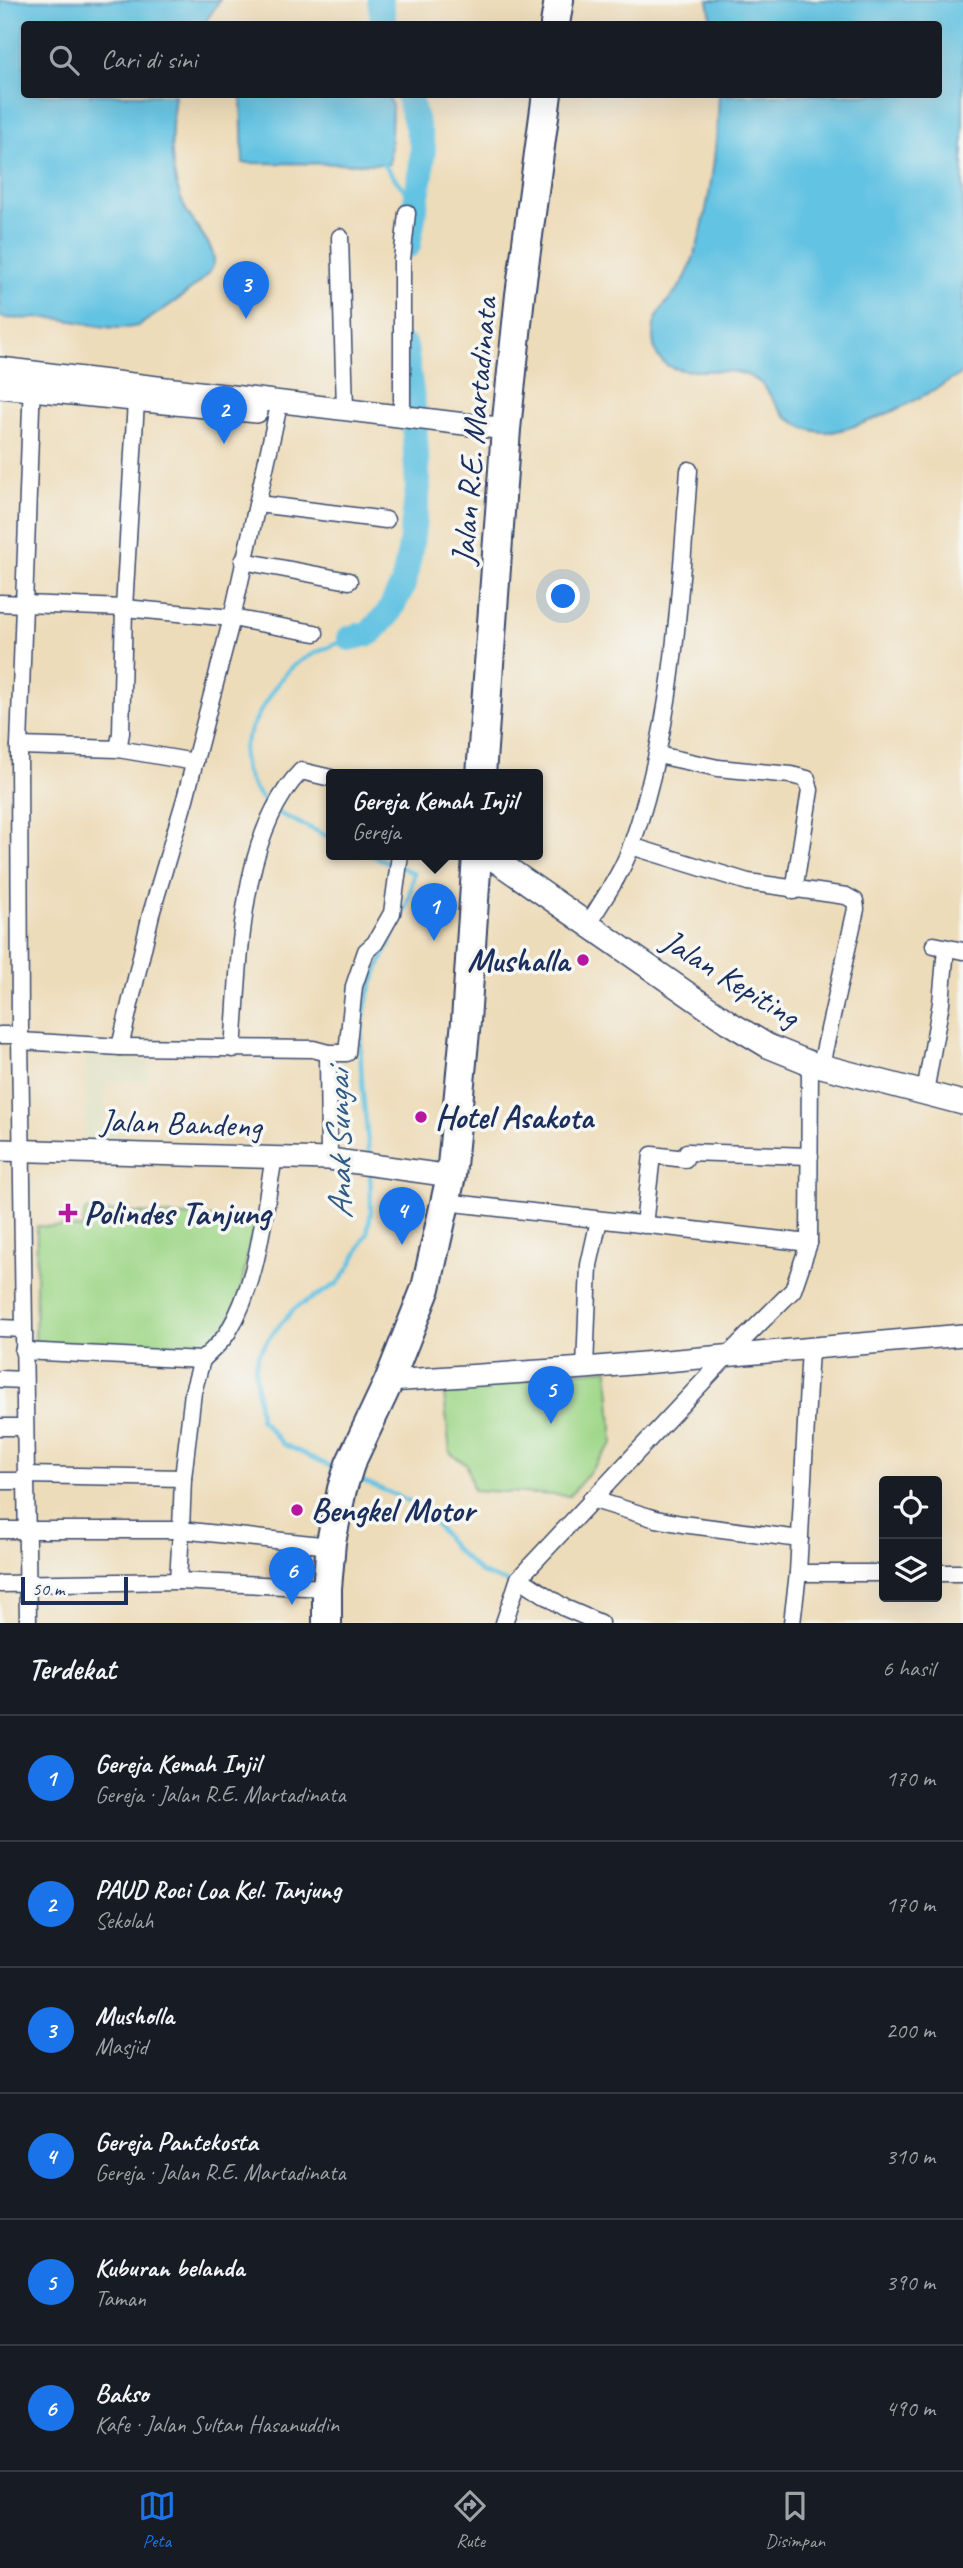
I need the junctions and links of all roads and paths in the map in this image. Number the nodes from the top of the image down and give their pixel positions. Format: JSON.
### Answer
{"nodes":[{"id":1,"x":559,"y":0,"type":"edge"},
{"id":2,"x":556,"y":21,"type":"edge"},
{"id":3,"x":546,"y":98,"type":"edge"},
{"id":4,"x":407,"y":213,"type":"dead end"},
{"id":5,"x":340,"y":237,"type":"dead end"},
{"id":6,"x":0,"y":368,"type":"edge"},
{"id":7,"x":32,"y":380,"type":"junction"},
{"id":8,"x":0,"y":387,"type":"edge"},
{"id":9,"x":136,"y":401,"type":"junction"},
{"id":10,"x":345,"y":409,"type":"junction"},
{"id":11,"x":277,"y":414,"type":"junction"},
{"id":12,"x":404,"y":421,"type":"junction"},
{"id":13,"x":506,"y":435,"type":"junction"},
{"id":14,"x":689,"y":470,"type":"dead end"},
{"id":15,"x":258,"y":504,"type":"junction"},
{"id":16,"x":386,"y":520,"type":"dead end"},
{"id":17,"x":243,"y":561,"type":"junction"},
{"id":18,"x":349,"y":581,"type":"dead end"},
{"id":19,"x":0,"y":603,"type":"edge"},
{"id":20,"x":24,"y":605,"type":"junction"},
{"id":21,"x":124,"y":608,"type":"junction"},
{"id":22,"x":232,"y":618,"type":"junction"},
{"id":23,"x":315,"y":633,"type":"dead end"},
{"id":24,"x":19,"y":746,"type":"junction"},
{"id":25,"x":118,"y":749,"type":"junction"},
{"id":26,"x":658,"y":755,"type":"junction"},
{"id":27,"x":195,"y":762,"type":"junction"},
{"id":28,"x":481,"y":769,"type":"edge"},
{"id":29,"x":326,"y":777,"type":"edge"},
{"id":30,"x":631,"y":846,"type":"junction"},
{"id":31,"x":477,"y":860,"type":"edge"},
{"id":32,"x":495,"y":860,"type":"edge"},
{"id":33,"x":399,"y":864,"type":"edge"},
{"id":34,"x":794,"y":891,"type":"junction"},
{"id":35,"x":588,"y":924,"type":"junction"},
{"id":36,"x":963,"y":951,"type":"edge"},
{"id":37,"x":0,"y":1035,"type":"edge"},
{"id":38,"x":20,"y":1038,"type":"junction"},
{"id":39,"x":120,"y":1047,"type":"junction"},
{"id":40,"x":233,"y":1049,"type":"junction"},
{"id":41,"x":328,"y":1053,"type":"junction"},
{"id":42,"x":816,"y":1064,"type":"junction"},
{"id":43,"x":925,"y":1092,"type":"junction"},
{"id":44,"x":963,"y":1103,"type":"edge"},
{"id":45,"x":0,"y":1150,"type":"edge"},
{"id":46,"x":22,"y":1150,"type":"junction"},
{"id":47,"x":810,"y":1156,"type":"junction"},
{"id":48,"x":274,"y":1158,"type":"junction"},
{"id":49,"x":329,"y":1159,"type":"junction"},
{"id":50,"x":448,"y":1189,"type":"junction"},
{"id":51,"x":598,"y":1220,"type":"junction"},
{"id":52,"x":645,"y":1225,"type":"junction"},
{"id":53,"x":809,"y":1243,"type":"junction"},
{"id":54,"x":0,"y":1328,"type":"edge"},
{"id":55,"x":23,"y":1329,"type":"junction"},
{"id":56,"x":963,"y":1335,"type":"edge"},
{"id":57,"x":810,"y":1348,"type":"junction"},
{"id":58,"x":23,"y":1351,"type":"junction"},
{"id":59,"x":728,"y":1355,"type":"junction"},
{"id":60,"x":202,"y":1360,"type":"junction"},
{"id":61,"x":585,"y":1368,"type":"junction"},
{"id":62,"x":0,"y":1379,"type":"edge"},
{"id":63,"x":24,"y":1380,"type":"junction"},
{"id":64,"x":389,"y":1381,"type":"junction"},
{"id":65,"x":0,"y":1427,"type":"edge"},
{"id":66,"x":24,"y":1427,"type":"junction"},
{"id":67,"x":25,"y":1478,"type":"junction"},
{"id":68,"x":183,"y":1478,"type":"junction"},
{"id":69,"x":0,"y":1481,"type":"edge"},
{"id":70,"x":591,"y":1499,"type":"junction"},
{"id":71,"x":26,"y":1529,"type":"junction"},
{"id":72,"x":0,"y":1530,"type":"edge"},
{"id":73,"x":181,"y":1530,"type":"junction"},
{"id":74,"x":800,"y":1539,"type":"junction"},
{"id":75,"x":330,"y":1546,"type":"junction"},
{"id":76,"x":798,"y":1573,"type":"junction"},
{"id":77,"x":879,"y":1573,"type":"edge"},
{"id":78,"x":942,"y":1573,"type":"edge"},
{"id":79,"x":963,"y":1573,"type":"edge"},
{"id":80,"x":178,"y":1581,"type":"junction"},
{"id":81,"x":0,"y":1584,"type":"edge"},
{"id":82,"x":27,"y":1584,"type":"junction"},
{"id":83,"x":515,"y":1585,"type":"junction"},
{"id":84,"x":327,"y":1588,"type":"junction"},
{"id":85,"x":28,"y":1623,"type":"edge"},
{"id":86,"x":327,"y":1623,"type":"edge"},
{"id":87,"x":504,"y":1623,"type":"edge"},
{"id":88,"x":600,"y":1623,"type":"edge"},
{"id":89,"x":792,"y":1623,"type":"edge"}],
"edges":[{"from":1,"to":2,"type":"highway"},
{"from":3,"to":13,"type":"highway","name":"Jalan R.E. Martadinata"},
{"from":4,"to":12,"type":"street"},
{"from":5,"to":10,"type":"street"},
{"from":6,"to":7,"type":"street"},
{"from":7,"to":8,"type":"street"},
{"from":7,"to":9,"type":"street"},
{"from":7,"to":10,"type":"street"},
{"from":7,"to":20,"type":"street"},
{"from":9,"to":11,"type":"street"},
{"from":9,"to":21,"type":"street"},
{"from":10,"to":12,"type":"street"},
{"from":11,"to":12,"type":"street"},
{"from":11,"to":15,"type":"street"},
{"from":12,"to":13,"type":"street"},
{"from":13,"to":28,"type":"highway","name":"Jalan R.E. Martadinata"},
{"from":14,"to":26,"type":"street"},
{"from":15,"to":16,"type":"street"},
{"from":15,"to":17,"type":"street"},
{"from":17,"to":18,"type":"street"},
{"from":17,"to":22,"type":"street"},
{"from":19,"to":20,"type":"street"},
{"from":20,"to":21,"type":"street"},
{"from":20,"to":24,"type":"street"},
{"from":21,"to":22,"type":"street"},
{"from":21,"to":25,"type":"street"},
{"from":22,"to":23,"type":"street"},
{"from":22,"to":27,"type":"street"},
{"from":24,"to":25,"type":"street"},
{"from":24,"to":38,"type":"street"},
{"from":25,"to":27,"type":"street"},
{"from":26,"to":30,"type":"street"},
{"from":26,"to":34,"type":"street"},
{"from":27,"to":39,"type":"street"},
{"from":29,"to":40,"type":"street"},
{"from":30,"to":34,"type":"street"},
{"from":30,"to":35,"type":"street"},
{"from":31,"to":50,"type":"highway"},
{"from":32,"to":35,"type":"main road","name":"Jalan Kepiting"},
{"from":33,"to":41,"type":"street"},
{"from":34,"to":42,"type":"street"},
{"from":35,"to":42,"type":"main road","name":"Jalan Kepiting"},
{"from":36,"to":43,"type":"street"},
{"from":37,"to":38,"type":"street"},
{"from":38,"to":39,"type":"street"},
{"from":38,"to":46,"type":"street"},
{"from":39,"to":40,"type":"street"},
{"from":40,"to":41,"type":"street"},
{"from":41,"to":49,"type":"street"},
{"from":42,"to":43,"type":"main road","name":"Jalan Kepiting"},
{"from":42,"to":47,"type":"street"},
{"from":43,"to":44,"type":"main road","name":"Jalan Kepiting"},
{"from":45,"to":46,"type":"street","name":"Jalan Bandeng"},
{"from":46,"to":48,"type":"street","name":"Jalan Bandeng"},
{"from":46,"to":55,"type":"street"},
{"from":47,"to":52,"type":"street"},
{"from":47,"to":53,"type":"street"},
{"from":48,"to":49,"type":"street","name":"Jalan Bandeng"},
{"from":48,"to":60,"type":"street"},
{"from":49,"to":50,"type":"street","name":"Jalan Bandeng"},
{"from":50,"to":51,"type":"street"},
{"from":50,"to":64,"type":"highway"},
{"from":51,"to":52,"type":"street"},
{"from":51,"to":61,"type":"street"},
{"from":52,"to":53,"type":"street"},
{"from":53,"to":59,"type":"street"},
{"from":54,"to":55,"type":"street"},
{"from":55,"to":58,"type":"street"},
{"from":56,"to":57,"type":"street"},
{"from":57,"to":59,"type":"street"},
{"from":57,"to":74,"type":"street"},
{"from":58,"to":60,"type":"street"},
{"from":58,"to":63,"type":"street"},
{"from":59,"to":61,"type":"street"},
{"from":59,"to":70,"type":"street"},
{"from":60,"to":68,"type":"street"},
{"from":61,"to":64,"type":"street"},
{"from":62,"to":63,"type":"street"},
{"from":63,"to":66,"type":"street"},
{"from":64,"to":75,"type":"highway"},
{"from":65,"to":66,"type":"street"},
{"from":66,"to":67,"type":"street"},
{"from":67,"to":68,"type":"street"},
{"from":67,"to":69,"type":"street"},
{"from":67,"to":71,"type":"street"},
{"from":68,"to":73,"type":"street"},
{"from":70,"to":74,"type":"street"},
{"from":70,"to":83,"type":"street"},
{"from":71,"to":72,"type":"street"},
{"from":71,"to":73,"type":"street"},
{"from":71,"to":82,"type":"street"},
{"from":73,"to":75,"type":"street"},
{"from":73,"to":80,"type":"street"},
{"from":74,"to":76,"type":"street"},
{"from":75,"to":84,"type":"highway"},
{"from":76,"to":77,"type":"street"},
{"from":76,"to":89,"type":"street"},
{"from":78,"to":79,"type":"street"},
{"from":80,"to":82,"type":"street"},
{"from":80,"to":84,"type":"street"},
{"from":81,"to":82,"type":"street"},
{"from":82,"to":85,"type":"street"},
{"from":83,"to":87,"type":"street"},
{"from":83,"to":88,"type":"street"},
{"from":84,"to":86,"type":"highway"}]}
